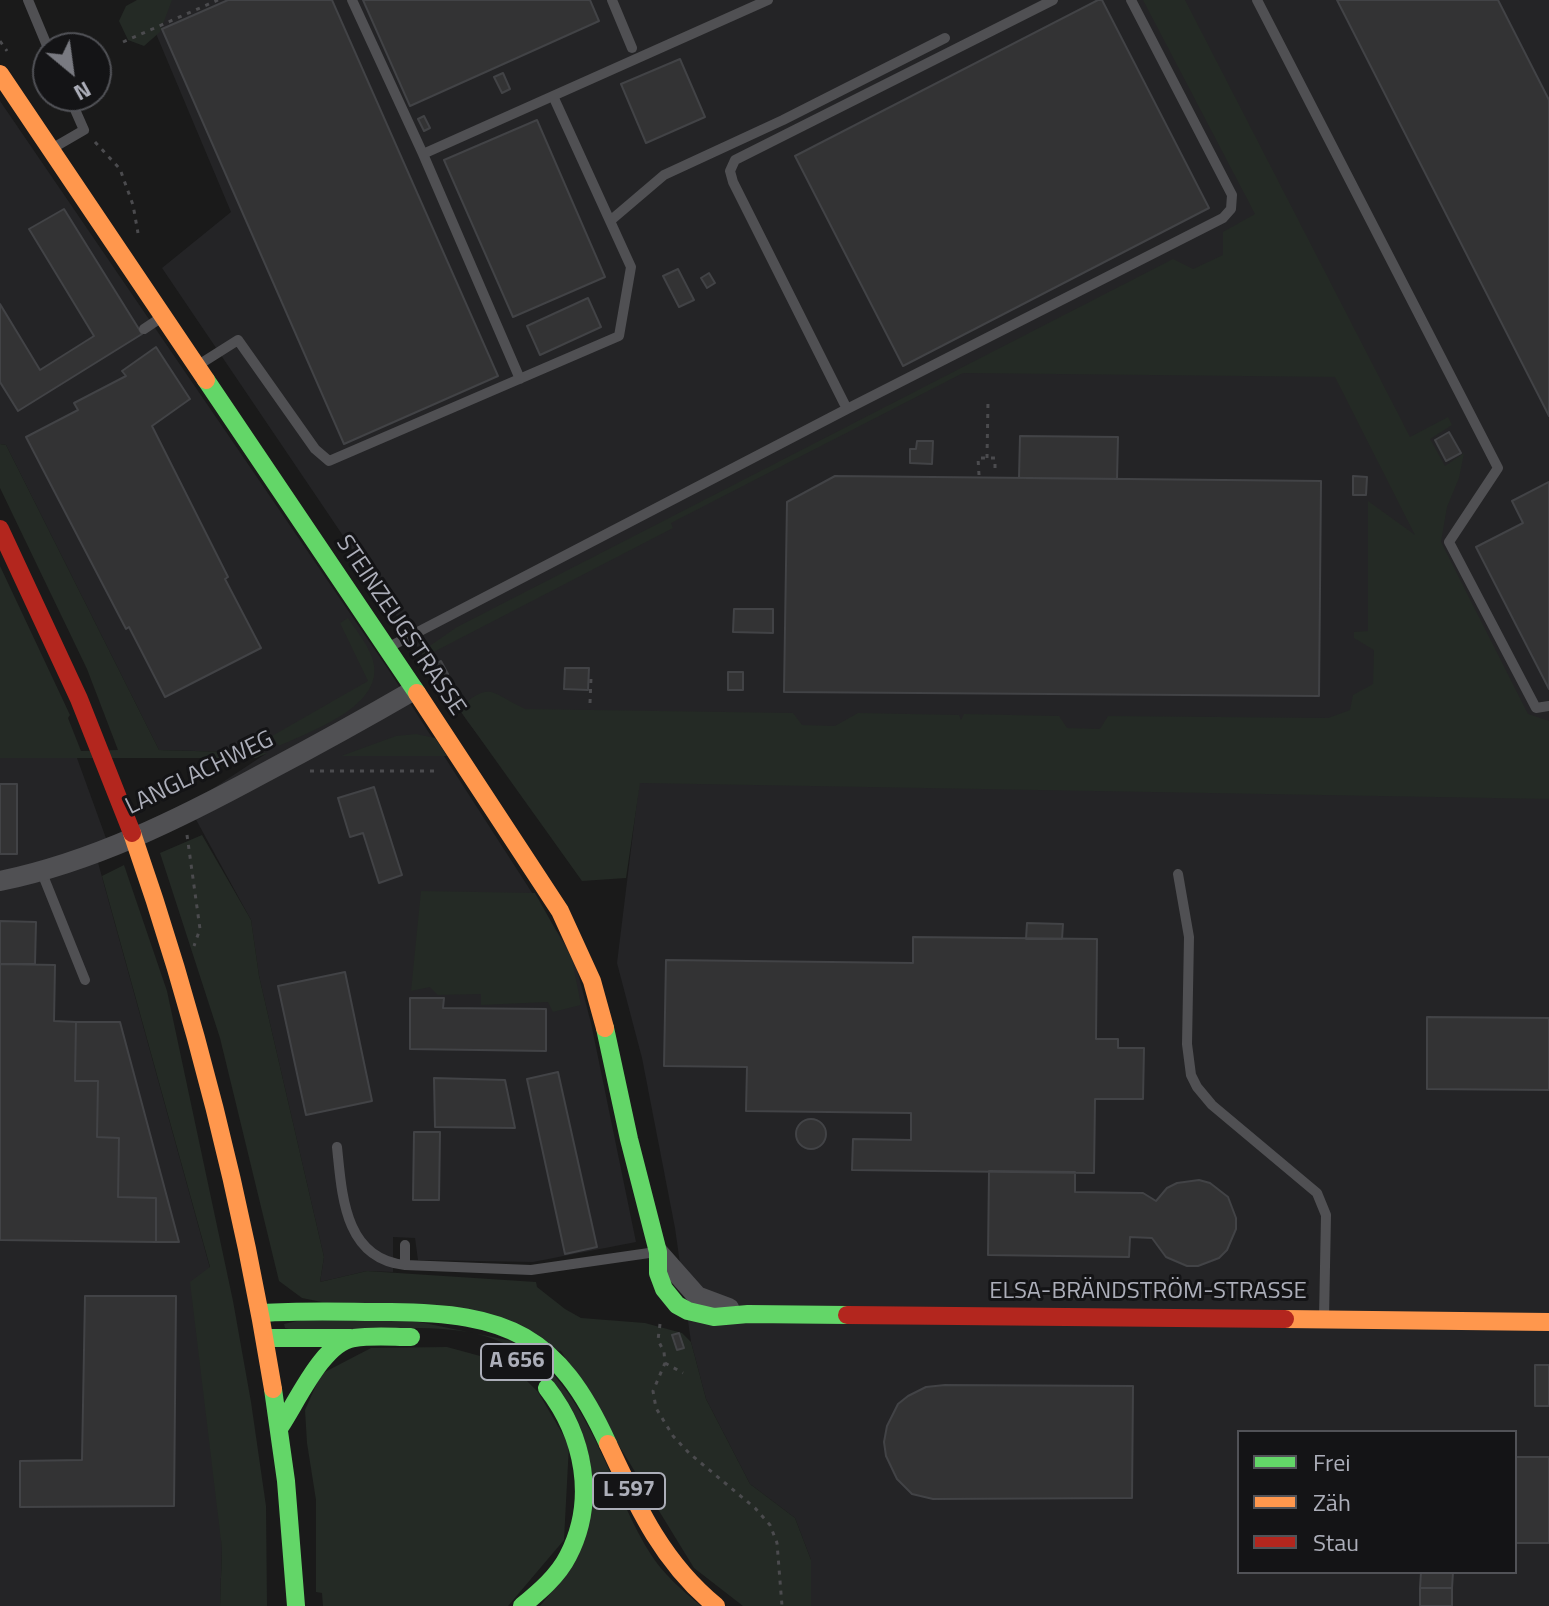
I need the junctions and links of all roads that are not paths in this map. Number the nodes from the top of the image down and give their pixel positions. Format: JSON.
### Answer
{"nodes":[{"id":1,"x":28,"y":0,"type":"edge"},
{"id":2,"x":352,"y":0,"type":"edge"},
{"id":3,"x":612,"y":0,"type":"edge"},
{"id":4,"x":768,"y":0,"type":"edge"},
{"id":5,"x":1053,"y":0,"type":"edge"},
{"id":6,"x":1131,"y":0,"type":"edge"},
{"id":7,"x":1257,"y":0,"type":"edge"},
{"id":8,"x":41,"y":32,"type":"edge"},
{"id":9,"x":945,"y":38,"type":"dead end"},
{"id":10,"x":632,"y":48,"type":"dead end"},
{"id":11,"x":0,"y":74,"type":"edge"},
{"id":12,"x":553,"y":96,"type":"junction"},
{"id":13,"x":76,"y":112,"type":"edge"},
{"id":14,"x":51,"y":149,"type":"junction"},
{"id":15,"x":423,"y":154,"type":"junction"},
{"id":16,"x":610,"y":221,"type":"junction"},
{"id":17,"x":163,"y":316,"type":"junction"},
{"id":18,"x":144,"y":329,"type":"dead end"},
{"id":19,"x":197,"y":366,"type":"junction"},
{"id":20,"x":520,"y":379,"type":"junction"},
{"id":21,"x":847,"y":409,"type":"junction"},
{"id":22,"x":0,"y":529,"type":"edge"},
{"id":23,"x":386,"y":649,"type":"junction"},
{"id":24,"x":414,"y":690,"type":"junction"},
{"id":25,"x":1549,"y":706,"type":"edge"},
{"id":26,"x":42,"y":873,"type":"junction"},
{"id":27,"x":1178,"y":874,"type":"dead end"},
{"id":28,"x":0,"y":881,"type":"edge"},
{"id":29,"x":85,"y":980,"type":"dead end"},
{"id":30,"x":337,"y":1147,"type":"dead end"},
{"id":31,"x":405,"y":1245,"type":"dead end"},
{"id":32,"x":658,"y":1252,"type":"junction"},
{"id":33,"x":405,"y":1265,"type":"junction"},
{"id":34,"x":262,"y":1313,"type":"junction"},
{"id":35,"x":748,"y":1314,"type":"joint"},
{"id":36,"x":1324,"y":1320,"type":"junction"},
{"id":37,"x":1549,"y":1322,"type":"edge"},
{"id":38,"x":266,"y":1338,"type":"junction"},
{"id":39,"x":351,"y":1338,"type":"junction"},
{"id":40,"x":431,"y":1338,"type":"dead end"},
{"id":41,"x":536,"y":1379,"type":"dead end"},
{"id":42,"x":280,"y":1427,"type":"junction"},
{"id":43,"x":296,"y":1606,"type":"edge"},
{"id":44,"x":522,"y":1606,"type":"edge"},
{"id":45,"x":716,"y":1606,"type":"edge"}],
"edges":[{"from":1,"to":8,"type":"lane"},
{"from":2,"to":15,"type":"lane"},
{"from":3,"to":10,"type":"lane"},
{"from":4,"to":12,"type":"lane"},
{"from":5,"to":21,"type":"lane"},
{"from":6,"to":21,"type":"lane"},
{"from":7,"to":25,"type":"lane"},
{"from":9,"to":16,"type":"lane"},
{"from":11,"to":14,"type":"main road","name":"STEINZEUGSTRASSE"},
{"from":12,"to":15,"type":"lane"},
{"from":12,"to":16,"type":"lane"},
{"from":13,"to":14,"type":"lane"},
{"from":14,"to":17,"type":"main road","name":"STEINZEUGSTRASSE"},
{"from":15,"to":20,"type":"lane"},
{"from":16,"to":20,"type":"lane"},
{"from":17,"to":18,"type":"lane"},
{"from":17,"to":19,"type":"main road","name":"STEINZEUGSTRASSE"},
{"from":19,"to":20,"type":"lane"},
{"from":19,"to":23,"type":"main road","name":"STEINZEUGSTRASSE"},
{"from":21,"to":23,"type":"lane"},
{"from":22,"to":34,"type":"main road"},
{"from":23,"to":24,"type":"main road","name":"STEINZEUGSTRASSE"},
{"from":24,"to":26,"type":"street","name":"LANGLACHWEG"},
{"from":24,"to":32,"type":"main road","name":"STEINZEUGSTRASSE"},
{"from":26,"to":28,"type":"street","name":"LANGLACHWEG"},
{"from":26,"to":29,"type":"lane"},
{"from":27,"to":36,"type":"lane"},
{"from":30,"to":33,"type":"lane"},
{"from":31,"to":33,"type":"lane"},
{"from":32,"to":33,"type":"lane"},
{"from":32,"to":35,"type":"street","name":"ELSA-BRÄNDSTRÖM-STRASSE"},
{"from":34,"to":38,"type":"main road"},
{"from":34,"to":45,"type":"main road","number":"L 597"},
{"from":35,"to":36,"type":"main road","name":"ELSA-BRÄNDSTRÖM-STRASSE"},
{"from":36,"to":37,"type":"main road","name":"ELSA-BRÄNDSTRÖM-STRASSE"},
{"from":38,"to":39,"type":"main road"},
{"from":38,"to":42,"type":"main road"},
{"from":39,"to":40,"type":"main road"},
{"from":39,"to":42,"type":"main road"},
{"from":41,"to":44,"type":"main road","number":"A 656"},
{"from":42,"to":43,"type":"main road"}]}
